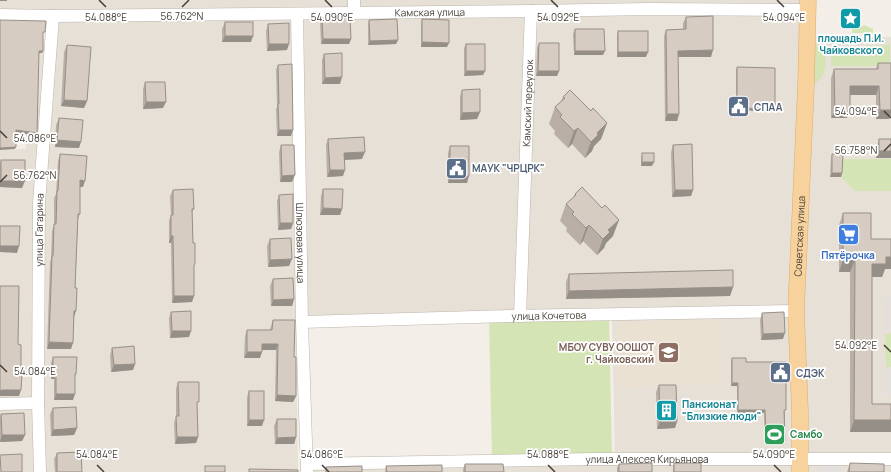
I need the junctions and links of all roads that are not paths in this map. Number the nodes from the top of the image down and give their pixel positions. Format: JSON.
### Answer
{"nodes":[{"id":1,"x":354,"y":0,"type":"edge"},
{"id":2,"x":808,"y":5,"type":"edge"},
{"id":3,"x":531,"y":11,"type":"junction"},
{"id":4,"x":354,"y":12,"type":"junction"},
{"id":5,"x":296,"y":14,"type":"junction"},
{"id":6,"x":0,"y":15,"type":"edge"},
{"id":7,"x":53,"y":16,"type":"junction"},
{"id":8,"x":796,"y":311,"type":"junction"},
{"id":9,"x":520,"y":316,"type":"junction"},
{"id":10,"x":302,"y":322,"type":"junction"},
{"id":11,"x":38,"y":403,"type":"junction"},
{"id":12,"x":0,"y":404,"type":"edge"},
{"id":13,"x":891,"y":459,"type":"edge"},
{"id":14,"x":800,"y":465,"type":"edge"},
{"id":15,"x":513,"y":466,"type":"edge"},
{"id":16,"x":307,"y":468,"type":"edge"},
{"id":17,"x":40,"y":472,"type":"edge"}],
"edges":[{"from":1,"to":4,"type":"street"},
{"from":2,"to":3,"type":"street","name":"Камская улица"},
{"from":2,"to":8,"type":"main road","name":"Советская улица"},
{"from":3,"to":4,"type":"street","name":"Камская улица"},
{"from":3,"to":9,"type":"street","name":"Камский переулок"},
{"from":4,"to":5,"type":"street","name":"Камская улица"},
{"from":5,"to":7,"type":"street","name":"Камская улица"},
{"from":5,"to":10,"type":"street","name":"Шлюзовая улица"},
{"from":6,"to":7,"type":"street"},
{"from":7,"to":11,"type":"street","name":"улица Гагарина"},
{"from":8,"to":9,"type":"street","name":"улица Кочетова"},
{"from":8,"to":14,"type":"main road","name":"Советская улица"},
{"from":9,"to":10,"type":"street","name":"улица Кочетова"},
{"from":10,"to":16,"type":"street","name":"Шлюзовая улица"},
{"from":11,"to":12,"type":"street"},
{"from":11,"to":17,"type":"street","name":"улица Гагарина"},
{"from":13,"to":14,"type":"street","name":"улица Алексея Кирьянова"},
{"from":14,"to":15,"type":"street","name":"улица Алексея Кирьянова"},
{"from":15,"to":16,"type":"street","name":"улица Алексея Кирьянова"}]}
